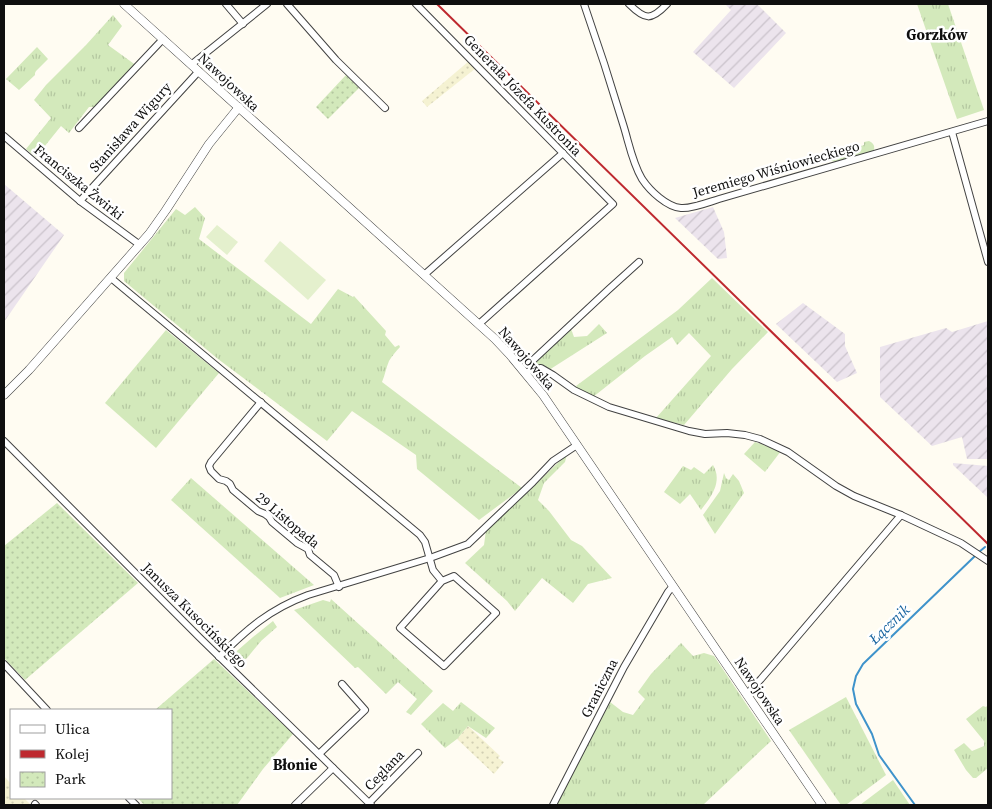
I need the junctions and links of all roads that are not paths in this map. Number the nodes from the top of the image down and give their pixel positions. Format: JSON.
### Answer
{"nodes":[{"id":1,"x":124,"y":4,"type":"edge"},
{"id":2,"x":226,"y":4,"type":"edge"},
{"id":3,"x":268,"y":4,"type":"edge"},
{"id":4,"x":287,"y":4,"type":"edge"},
{"id":5,"x":416,"y":4,"type":"edge"},
{"id":6,"x":584,"y":4,"type":"edge"},
{"id":7,"x":629,"y":4,"type":"edge"},
{"id":8,"x":667,"y":4,"type":"edge"},
{"id":9,"x":243,"y":24,"type":"junction"},
{"id":10,"x":163,"y":39,"type":"junction"},
{"id":11,"x":192,"y":64,"type":"junction"},
{"id":12,"x":199,"y":71,"type":"junction"},
{"id":13,"x":239,"y":107,"type":"junction"},
{"id":14,"x":385,"y":108,"type":"dead end"},
{"id":15,"x":988,"y":121,"type":"edge"},
{"id":16,"x":79,"y":128,"type":"dead end"},
{"id":17,"x":952,"y":132,"type":"junction"},
{"id":18,"x":4,"y":136,"type":"edge"},
{"id":19,"x":563,"y":153,"type":"junction"},
{"id":20,"x":80,"y":201,"type":"junction"},
{"id":21,"x":140,"y":245,"type":"junction"},
{"id":22,"x":640,"y":262,"type":"dead end"},
{"id":23,"x":988,"y":262,"type":"edge"},
{"id":24,"x":424,"y":275,"type":"junction"},
{"id":25,"x":111,"y":278,"type":"junction"},
{"id":26,"x":479,"y":324,"type":"junction"},
{"id":27,"x":528,"y":371,"type":"junction"},
{"id":28,"x":4,"y":394,"type":"edge"},
{"id":29,"x":261,"y":402,"type":"junction"},
{"id":30,"x":4,"y":441,"type":"edge"},
{"id":31,"x":577,"y":445,"type":"junction"},
{"id":32,"x":901,"y":514,"type":"junction"},
{"id":33,"x":430,"y":558,"type":"junction"},
{"id":34,"x":988,"y":561,"type":"edge"},
{"id":35,"x":442,"y":581,"type":"junction"},
{"id":36,"x":339,"y":586,"type":"junction"},
{"id":37,"x":673,"y":586,"type":"junction"},
{"id":38,"x":219,"y":657,"type":"junction"},
{"id":39,"x":4,"y":664,"type":"edge"},
{"id":40,"x":342,"y":684,"type":"dead end"},
{"id":41,"x":747,"y":694,"type":"junction"},
{"id":42,"x":46,"y":709,"type":"edge"},
{"id":43,"x":319,"y":754,"type":"junction"},
{"id":44,"x":418,"y":754,"type":"dead end"},
{"id":45,"x":333,"y":768,"type":"junction"},
{"id":46,"x":370,"y":804,"type":"edge"},
{"id":47,"x":295,"y":805,"type":"edge"},
{"id":48,"x":553,"y":805,"type":"edge"},
{"id":49,"x":822,"y":805,"type":"edge"}],
"edges":[{"from":1,"to":10,"type":"street","name":"Nawojowska"},
{"from":2,"to":9,"type":"street"},
{"from":3,"to":9,"type":"street"},
{"from":4,"to":14,"type":"street"},
{"from":5,"to":19,"type":"street","name":"Generała Józefa Kustronia"},
{"from":6,"to":17,"type":"street","name":"Jeremiego Wiśniowieckiego"},
{"from":7,"to":8,"type":"street"},
{"from":9,"to":11,"type":"street"},
{"from":10,"to":11,"type":"street","name":"Nawojowska"},
{"from":10,"to":16,"type":"street"},
{"from":11,"to":12,"type":"street","name":"Nawojowska"},
{"from":12,"to":13,"type":"street","name":"Nawojowska"},
{"from":12,"to":20,"type":"street","name":"Stanisława Wigury"},
{"from":13,"to":21,"type":"street"},
{"from":13,"to":24,"type":"street","name":"Nawojowska"},
{"from":15,"to":17,"type":"street","name":"Jeremiego Wiśniowieckiego"},
{"from":17,"to":23,"type":"street"},
{"from":18,"to":20,"type":"street","name":"Franciszka Żwirki"},
{"from":19,"to":24,"type":"street"},
{"from":19,"to":26,"type":"street","name":"Generała Józefa Kustronia"},
{"from":20,"to":21,"type":"street","name":"Franciszka Żwirki"},
{"from":21,"to":25,"type":"street"},
{"from":22,"to":27,"type":"street"},
{"from":24,"to":26,"type":"street","name":"Nawojowska"},
{"from":25,"to":28,"type":"street"},
{"from":25,"to":29,"type":"street"},
{"from":26,"to":27,"type":"street","name":"Nawojowska"},
{"from":27,"to":31,"type":"street","name":"Nawojowska"},
{"from":27,"to":32,"type":"street"},
{"from":29,"to":33,"type":"street"},
{"from":29,"to":36,"type":"street","name":"29 Listopada"},
{"from":30,"to":38,"type":"street","name":"Janusza Kusocińskiego"},
{"from":31,"to":33,"type":"street"},
{"from":31,"to":37,"type":"street","name":"Nawojowska"},
{"from":32,"to":34,"type":"street"},
{"from":32,"to":41,"type":"street"},
{"from":33,"to":35,"type":"street"},
{"from":33,"to":36,"type":"street"},
{"from":35,"to":35,"type":"street"},
{"from":36,"to":38,"type":"street"},
{"from":37,"to":41,"type":"street","name":"Nawojowska"},
{"from":37,"to":48,"type":"street","name":"Graniczna"},
{"from":38,"to":43,"type":"street","name":"Janusza Kusocińskiego"},
{"from":39,"to":42,"type":"street"},
{"from":40,"to":43,"type":"street"},
{"from":41,"to":49,"type":"street","name":"Nawojowska"},
{"from":43,"to":45,"type":"street","name":"Janusza Kusocińskiego"},
{"from":44,"to":46,"type":"street","name":"Ceglana"},
{"from":45,"to":46,"type":"street","name":"Janusza Kusocińskiego"},
{"from":45,"to":47,"type":"street"}]}
